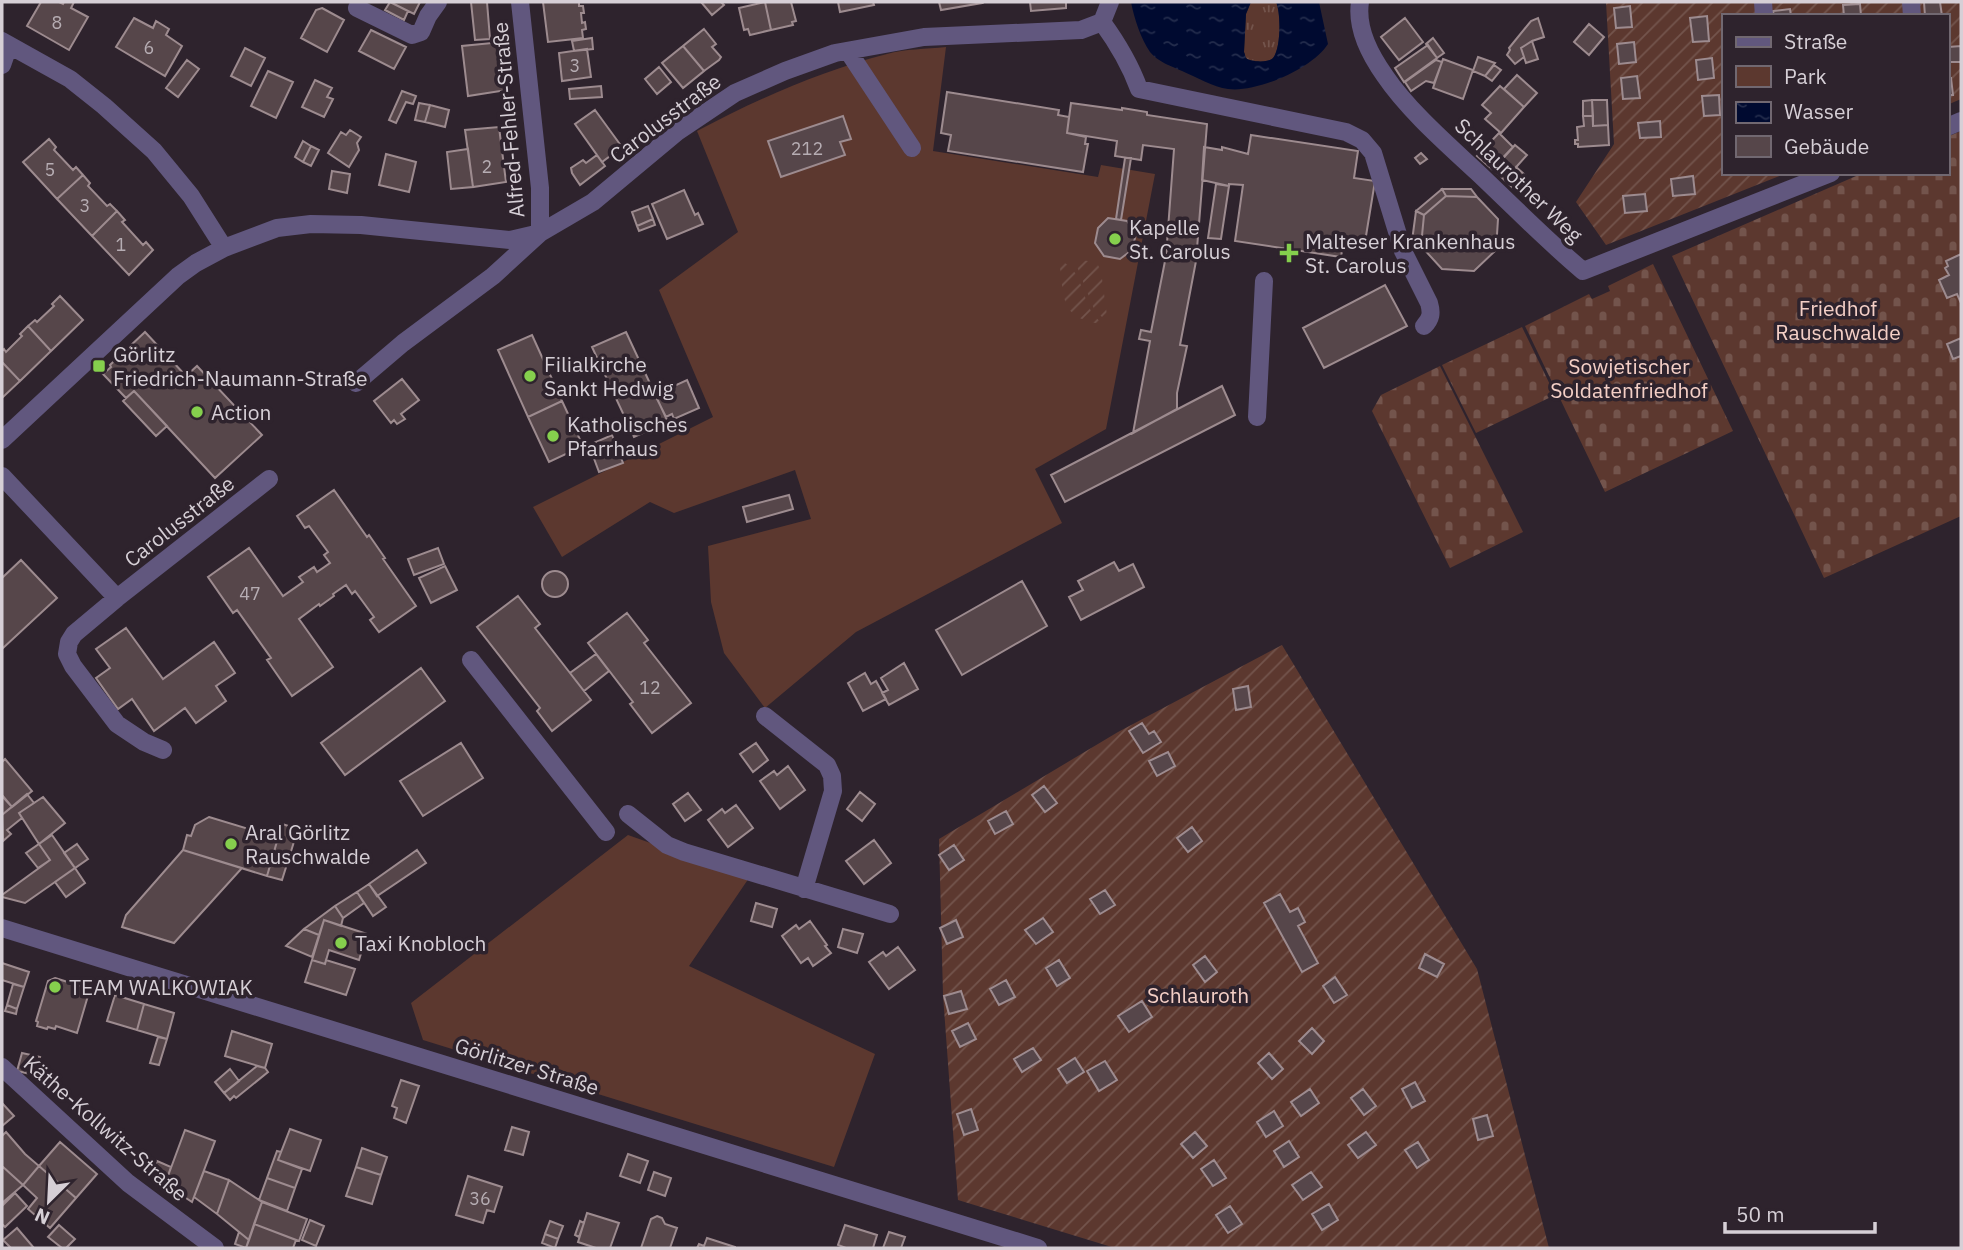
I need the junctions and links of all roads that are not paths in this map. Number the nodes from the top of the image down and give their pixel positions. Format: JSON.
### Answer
{"nodes":[{"id":1,"x":438,"y":2,"type":"edge"},
{"id":2,"x":520,"y":2,"type":"edge"},
{"id":3,"x":1110,"y":2,"type":"edge"},
{"id":4,"x":1360,"y":2,"type":"edge"},
{"id":5,"x":357,"y":8,"type":"dead end"},
{"id":6,"x":1102,"y":22,"type":"junction"},
{"id":7,"x":6,"y":43,"type":"edge"},
{"id":8,"x":848,"y":51,"type":"junction"},
{"id":9,"x":2,"y":65,"type":"edge"},
{"id":10,"x":912,"y":148,"type":"dead end"},
{"id":11,"x":1825,"y":175,"type":"edge"},
{"id":12,"x":540,"y":233,"type":"junction"},
{"id":13,"x":224,"y":248,"type":"junction"},
{"id":14,"x":1264,"y":281,"type":"dead end"},
{"id":15,"x":1423,"y":326,"type":"dead end"},
{"id":16,"x":356,"y":383,"type":"dead end"},
{"id":17,"x":1256,"y":417,"type":"dead end"},
{"id":18,"x":2,"y":440,"type":"edge"},
{"id":19,"x":2,"y":476,"type":"edge"},
{"id":20,"x":269,"y":478,"type":"dead end"},
{"id":21,"x":117,"y":598,"type":"junction"},
{"id":22,"x":471,"y":660,"type":"dead end"},
{"id":23,"x":765,"y":716,"type":"dead end"},
{"id":24,"x":163,"y":750,"type":"dead end"},
{"id":25,"x":628,"y":814,"type":"dead end"},
{"id":26,"x":606,"y":832,"type":"dead end"},
{"id":27,"x":804,"y":888,"type":"junction"},
{"id":28,"x":890,"y":914,"type":"dead end"},
{"id":29,"x":2,"y":928,"type":"edge"},
{"id":30,"x":2,"y":1067,"type":"edge"},
{"id":31,"x":215,"y":1248,"type":"edge"},
{"id":32,"x":1038,"y":1248,"type":"edge"}],
"edges":[{"from":1,"to":5,"type":"street"},
{"from":2,"to":12,"type":"street","name":"Alfred-Fehler-Straße"},
{"from":3,"to":6,"type":"street"},
{"from":4,"to":11,"type":"street","name":"Schlaurother Weg"},
{"from":6,"to":8,"type":"street","name":"Carolusstraße"},
{"from":6,"to":15,"type":"street"},
{"from":7,"to":9,"type":"street"},
{"from":7,"to":13,"type":"street"},
{"from":8,"to":10,"type":"street"},
{"from":8,"to":12,"type":"street","name":"Carolusstraße"},
{"from":12,"to":13,"type":"street"},
{"from":12,"to":16,"type":"street","name":"Carolusstraße"},
{"from":13,"to":18,"type":"street"},
{"from":14,"to":17,"type":"street"},
{"from":19,"to":21,"type":"street","name":"Carolusstraße"},
{"from":20,"to":21,"type":"street","name":"Carolusstraße"},
{"from":21,"to":24,"type":"street","name":"Carolusstraße"},
{"from":22,"to":26,"type":"street"},
{"from":23,"to":27,"type":"street"},
{"from":25,"to":27,"type":"street"},
{"from":27,"to":28,"type":"street"},
{"from":29,"to":32,"type":"street","name":"Görlitzer Straße"},
{"from":30,"to":31,"type":"street","name":"Käthe-Kollwitz-Straße"}]}
